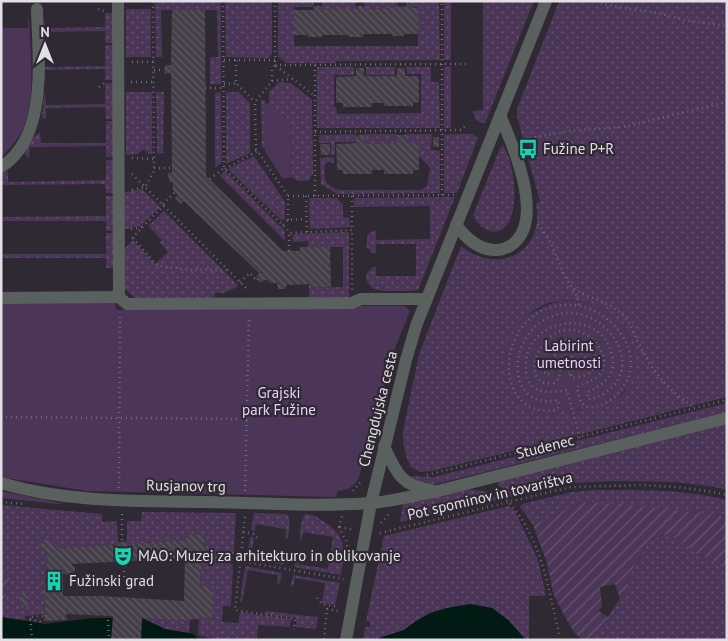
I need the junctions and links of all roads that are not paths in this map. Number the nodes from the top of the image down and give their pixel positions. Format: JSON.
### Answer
{"nodes":[{"id":1,"x":118,"y":1,"type":"edge"},
{"id":2,"x":546,"y":1,"type":"edge"},
{"id":3,"x":37,"y":9,"type":"dead end"},
{"id":4,"x":500,"y":115,"type":"junction"},
{"id":5,"x":1,"y":166,"type":"edge"},
{"id":6,"x":456,"y":225,"type":"junction"},
{"id":7,"x":1,"y":298,"type":"edge"},
{"id":8,"x":121,"y":298,"type":"junction"},
{"id":9,"x":427,"y":299,"type":"junction"},
{"id":10,"x":727,"y":418,"type":"edge"},
{"id":11,"x":384,"y":446,"type":"junction"},
{"id":12,"x":1,"y":483,"type":"edge"},
{"id":13,"x":438,"y":491,"type":"junction"},
{"id":14,"x":371,"y":502,"type":"junction"},
{"id":15,"x":347,"y":636,"type":"edge"}],
"edges":[{"from":1,"to":8,"type":"street"},
{"from":2,"to":4,"type":"street","name":"Chengdujska cesta"},
{"from":3,"to":5,"type":"street"},
{"from":4,"to":6,"type":"street","name":"Chengdujska cesta"},
{"from":4,"to":6,"type":"street"},
{"from":6,"to":9,"type":"street","name":"Chengdujska cesta"},
{"from":7,"to":8,"type":"street"},
{"from":8,"to":9,"type":"street"},
{"from":9,"to":11,"type":"street","name":"Chengdujska cesta"},
{"from":10,"to":13,"type":"street","name":"Studenec"},
{"from":11,"to":13,"type":"street"},
{"from":11,"to":14,"type":"street","name":"Chengdujska cesta"},
{"from":12,"to":14,"type":"street","name":"Rusjanov trg"},
{"from":13,"to":14,"type":"street","name":"Studenec"},
{"from":14,"to":15,"type":"street","name":"Chengdujska cesta"}]}
